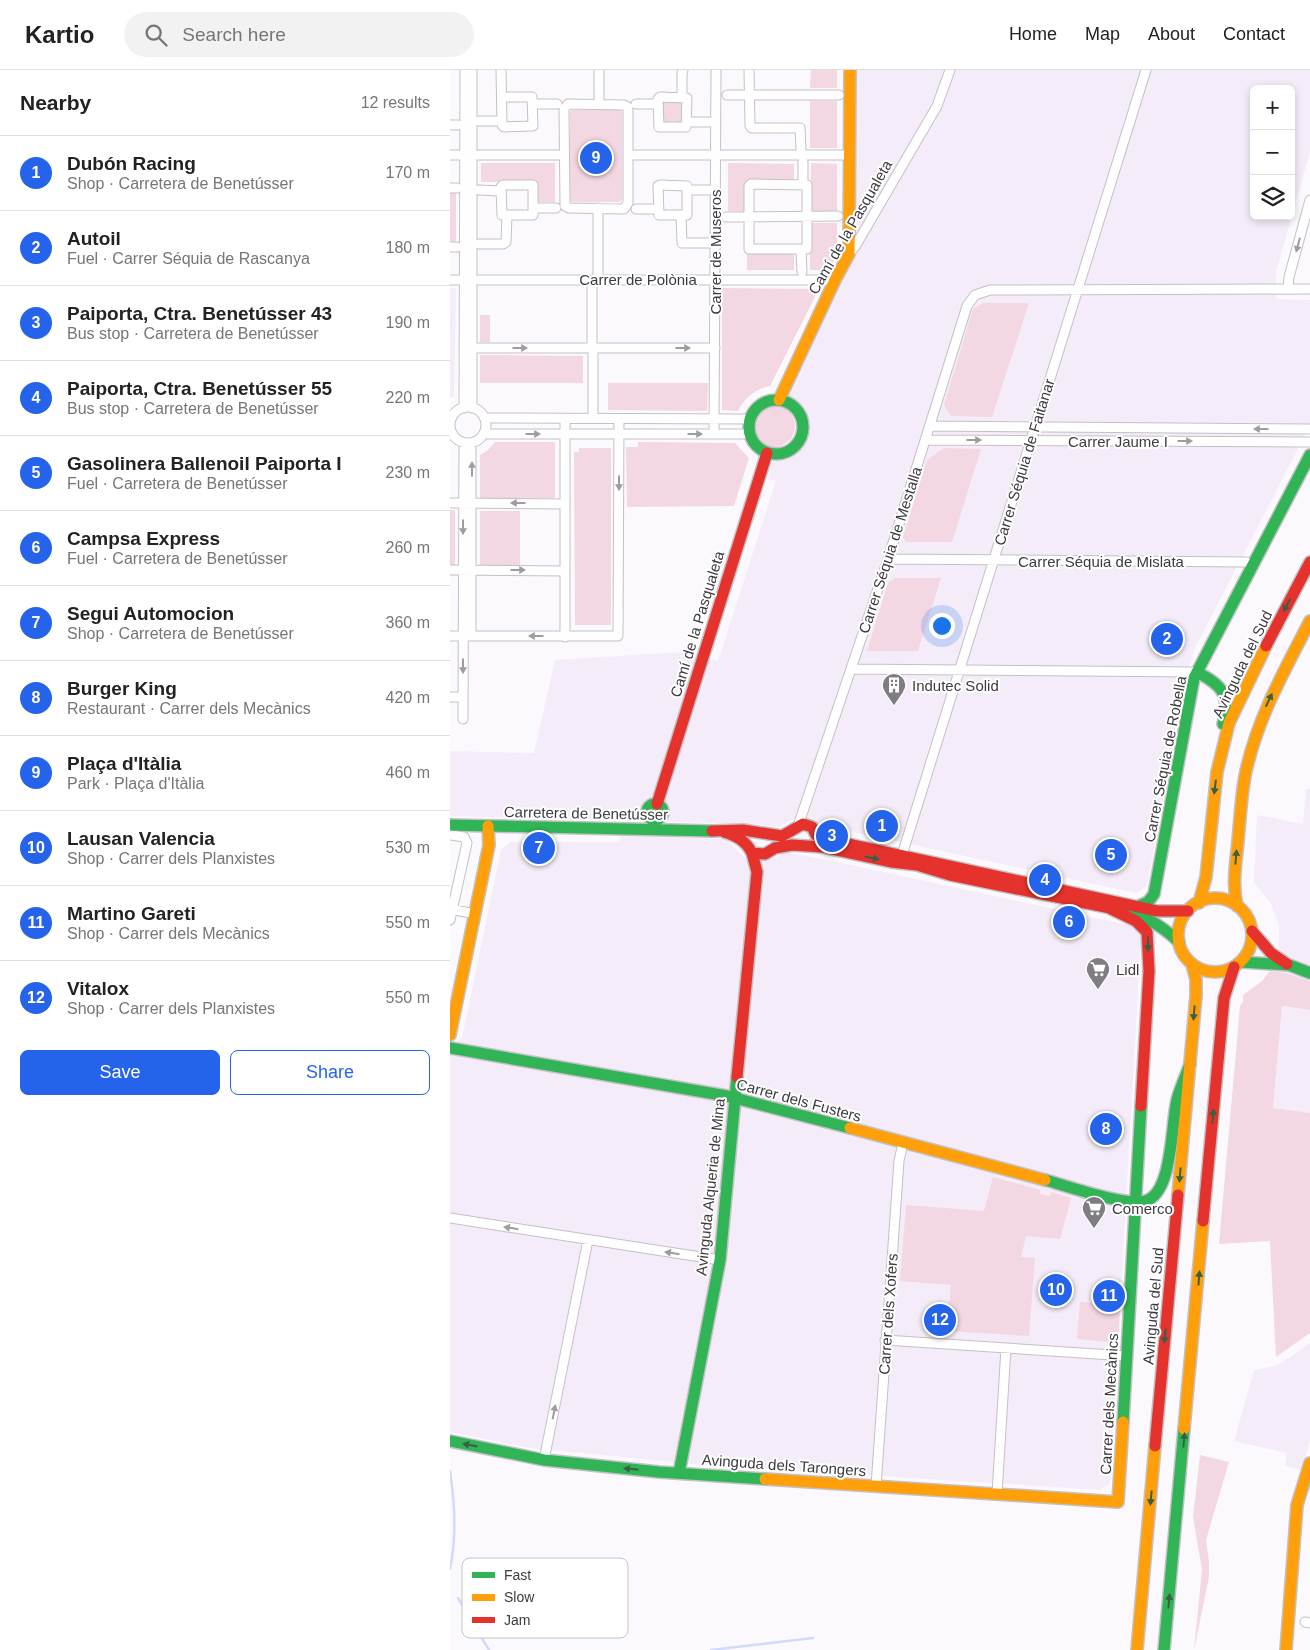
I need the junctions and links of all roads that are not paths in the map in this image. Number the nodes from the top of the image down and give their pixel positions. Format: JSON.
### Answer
{"nodes":[{"id":1,"x":465,"y":70,"type":"edge"},
{"id":2,"x":472,"y":70,"type":"edge"},
{"id":3,"x":502,"y":70,"type":"edge"},
{"id":4,"x":599,"y":70,"type":"edge"},
{"id":5,"x":683,"y":70,"type":"edge"},
{"id":6,"x":716,"y":70,"type":"edge"},
{"id":7,"x":750,"y":70,"type":"edge"},
{"id":8,"x":850,"y":70,"type":"edge"},
{"id":9,"x":950,"y":70,"type":"edge"},
{"id":10,"x":1146,"y":70,"type":"edge"},
{"id":11,"x":727,"y":95,"type":"dead end"},
{"id":12,"x":750,"y":95,"type":"junction"},
{"id":13,"x":839,"y":95,"type":"dead end"},
{"id":14,"x":502,"y":97,"type":"junction"},
{"id":15,"x":682,"y":97,"type":"junction"},
{"id":16,"x":533,"y":104,"type":"junction"},
{"id":17,"x":557,"y":104,"type":"dead end"},
{"id":18,"x":599,"y":104,"type":"junction"},
{"id":19,"x":636,"y":104,"type":"dead end"},
{"id":20,"x":658,"y":104,"type":"junction"},
{"id":21,"x":479,"y":121,"type":"dead end"},
{"id":22,"x":502,"y":121,"type":"junction"},
{"id":23,"x":687,"y":122,"type":"junction"},
{"id":24,"x":710,"y":122,"type":"dead end"},
{"id":25,"x":801,"y":150,"type":"dead end"},
{"id":26,"x":450,"y":155,"type":"edge"},
{"id":27,"x":468,"y":155,"type":"junction"},
{"id":28,"x":564,"y":155,"type":"junction"},
{"id":29,"x":628,"y":155,"type":"junction"},
{"id":30,"x":715,"y":155,"type":"junction"},
{"id":31,"x":849,"y":155,"type":"junction"},
{"id":32,"x":803,"y":162,"type":"dead end"},
{"id":33,"x":803,"y":184,"type":"junction"},
{"id":34,"x":479,"y":190,"type":"dead end"},
{"id":35,"x":687,"y":190,"type":"junction"},
{"id":36,"x":709,"y":190,"type":"dead end"},
{"id":37,"x":501,"y":191,"type":"junction"},
{"id":38,"x":1310,"y":200,"type":"edge"},
{"id":39,"x":533,"y":208,"type":"junction"},
{"id":40,"x":556,"y":208,"type":"dead end"},
{"id":41,"x":598,"y":208,"type":"junction"},
{"id":42,"x":636,"y":209,"type":"dead end"},
{"id":43,"x":658,"y":209,"type":"junction"},
{"id":44,"x":681,"y":215,"type":"junction"},
{"id":45,"x":507,"y":216,"type":"junction"},
{"id":46,"x":807,"y":216,"type":"junction"},
{"id":47,"x":838,"y":216,"type":"dead end"},
{"id":48,"x":726,"y":217,"type":"dead end"},
{"id":49,"x":749,"y":217,"type":"junction"},
{"id":50,"x":709,"y":243,"type":"dead end"},
{"id":51,"x":479,"y":244,"type":"dead end"},
{"id":52,"x":801,"y":250,"type":"junction"},
{"id":53,"x":849,"y":254,"type":"junction"},
{"id":54,"x":802,"y":272,"type":"dead end"},
{"id":55,"x":715,"y":279,"type":"junction"},
{"id":56,"x":450,"y":280,"type":"edge"},
{"id":57,"x":468,"y":280,"type":"junction"},
{"id":58,"x":835,"y":280,"type":"junction"},
{"id":59,"x":595,"y":282,"type":"junction"},
{"id":60,"x":1078,"y":288,"type":"junction"},
{"id":61,"x":1288,"y":289,"type":"junction"},
{"id":62,"x":1310,"y":290,"type":"edge"},
{"id":63,"x":472,"y":348,"type":"junction"},
{"id":64,"x":715,"y":348,"type":"junction"},
{"id":65,"x":779,"y":400,"type":"junction"},
{"id":66,"x":468,"y":408,"type":"junction"},
{"id":67,"x":593,"y":413,"type":"dead end"},
{"id":68,"x":451,"y":417,"type":"edge"},
{"id":69,"x":485,"y":418,"type":"junction"},
{"id":70,"x":565,"y":418,"type":"junction"},
{"id":71,"x":619,"y":419,"type":"junction"},
{"id":72,"x":714,"y":419,"type":"junction"},
{"id":73,"x":750,"y":419,"type":"junction"},
{"id":74,"x":930,"y":426,"type":"junction"},
{"id":75,"x":1035,"y":427,"type":"junction"},
{"id":76,"x":1310,"y":429,"type":"edge"},
{"id":77,"x":451,"y":434,"type":"edge"},
{"id":78,"x":484,"y":434,"type":"junction"},
{"id":79,"x":565,"y":434,"type":"junction"},
{"id":80,"x":619,"y":434,"type":"junction"},
{"id":81,"x":714,"y":434,"type":"junction"},
{"id":82,"x":749,"y":434,"type":"junction"},
{"id":83,"x":925,"y":440,"type":"junction"},
{"id":84,"x":1031,"y":440,"type":"junction"},
{"id":85,"x":1310,"y":442,"type":"edge"},
{"id":86,"x":468,"y":443,"type":"junction"},
{"id":87,"x":767,"y":453,"type":"junction"},
{"id":88,"x":1310,"y":455,"type":"edge"},
{"id":89,"x":450,"y":503,"type":"edge"},
{"id":90,"x":467,"y":503,"type":"junction"},
{"id":91,"x":565,"y":504,"type":"junction"},
{"id":92,"x":888,"y":559,"type":"junction"},
{"id":93,"x":994,"y":561,"type":"junction"},
{"id":94,"x":1310,"y":562,"type":"edge"},
{"id":95,"x":1253,"y":565,"type":"junction"},
{"id":96,"x":450,"y":570,"type":"edge"},
{"id":97,"x":467,"y":570,"type":"junction"},
{"id":98,"x":565,"y":571,"type":"junction"},
{"id":99,"x":1310,"y":621,"type":"edge"},
{"id":100,"x":450,"y":636,"type":"edge"},
{"id":101,"x":467,"y":636,"type":"junction"},
{"id":102,"x":565,"y":636,"type":"junction"},
{"id":103,"x":851,"y":669,"type":"junction"},
{"id":104,"x":960,"y":670,"type":"junction"},
{"id":105,"x":1197,"y":672,"type":"junction"},
{"id":106,"x":450,"y":697,"type":"edge"},
{"id":107,"x":463,"y":697,"type":"junction"},
{"id":108,"x":463,"y":719,"type":"dead end"},
{"id":109,"x":1220,"y":753,"type":"junction"},
{"id":110,"x":806,"y":805,"type":"junction"},
{"id":111,"x":450,"y":825,"type":"edge"},
{"id":112,"x":654,"y":825,"type":"junction"},
{"id":113,"x":494,"y":826,"type":"junction"},
{"id":114,"x":798,"y":826,"type":"junction"},
{"id":115,"x":722,"y":831,"type":"junction"},
{"id":116,"x":814,"y":831,"type":"junction"},
{"id":117,"x":757,"y":833,"type":"junction"},
{"id":118,"x":450,"y":835,"type":"edge"},
{"id":119,"x":807,"y":845,"type":"junction"},
{"id":120,"x":750,"y":849,"type":"junction"},
{"id":121,"x":765,"y":854,"type":"junction"},
{"id":122,"x":902,"y":855,"type":"junction"},
{"id":123,"x":757,"y":872,"type":"junction"},
{"id":124,"x":1199,"y":902,"type":"junction"},
{"id":125,"x":1138,"y":906,"type":"junction"},
{"id":126,"x":1237,"y":906,"type":"junction"},
{"id":127,"x":451,"y":909,"type":"edge"},
{"id":128,"x":1111,"y":909,"type":"junction"},
{"id":129,"x":1188,"y":911,"type":"junction"},
{"id":130,"x":475,"y":914,"type":"junction"},
{"id":131,"x":450,"y":920,"type":"edge"},
{"id":132,"x":1252,"y":931,"type":"junction"},
{"id":133,"x":1179,"y":942,"type":"junction"},
{"id":134,"x":1192,"y":964,"type":"junction"},
{"id":135,"x":1237,"y":965,"type":"junction"},
{"id":136,"x":1289,"y":966,"type":"junction"},
{"id":137,"x":1310,"y":973,"type":"edge"},
{"id":138,"x":450,"y":1036,"type":"edge"},
{"id":139,"x":450,"y":1048,"type":"edge"},
{"id":140,"x":1190,"y":1064,"type":"junction"},
{"id":141,"x":735,"y":1098,"type":"junction"},
{"id":142,"x":903,"y":1143,"type":"junction"},
{"id":143,"x":1137,"y":1189,"type":"junction"},
{"id":144,"x":1158,"y":1192,"type":"junction"},
{"id":145,"x":1136,"y":1202,"type":"junction"},
{"id":146,"x":450,"y":1218,"type":"edge"},
{"id":147,"x":588,"y":1240,"type":"junction"},
{"id":148,"x":720,"y":1260,"type":"junction"},
{"id":149,"x":885,"y":1340,"type":"junction"},
{"id":150,"x":1006,"y":1348,"type":"junction"},
{"id":151,"x":1127,"y":1356,"type":"junction"},
{"id":152,"x":450,"y":1441,"type":"edge"},
{"id":153,"x":544,"y":1460,"type":"junction"},
{"id":154,"x":1310,"y":1462,"type":"edge"},
{"id":155,"x":680,"y":1473,"type":"junction"},
{"id":156,"x":876,"y":1486,"type":"junction"},
{"id":157,"x":997,"y":1494,"type":"junction"},
{"id":158,"x":1118,"y":1502,"type":"joint"},
{"id":159,"x":1137,"y":1650,"type":"edge"},
{"id":160,"x":1164,"y":1650,"type":"edge"},
{"id":161,"x":1286,"y":1650,"type":"edge"}],
"edges":[{"from":1,"to":27,"type":"street"},
{"from":2,"to":27,"type":"street"},
{"from":3,"to":14,"type":"street"},
{"from":4,"to":18,"type":"street"},
{"from":5,"to":15,"type":"street"},
{"from":6,"to":30,"type":"street","name":"Carrer de Museros"},
{"from":7,"to":12,"type":"street"},
{"from":8,"to":31,"type":"street"},
{"from":9,"to":53,"type":"street","name":"Camí de la Pasqualeta"},
{"from":10,"to":60,"type":"street","name":"Carrer Séquia de Faitanar"},
{"from":11,"to":12,"type":"street"},
{"from":12,"to":13,"type":"street"},
{"from":12,"to":25,"type":"street"},
{"from":14,"to":16,"type":"street"},
{"from":14,"to":22,"type":"street"},
{"from":15,"to":20,"type":"street"},
{"from":15,"to":23,"type":"street"},
{"from":16,"to":17,"type":"street"},
{"from":16,"to":22,"type":"street"},
{"from":18,"to":28,"type":"street"},
{"from":18,"to":29,"type":"street"},
{"from":19,"to":20,"type":"street"},
{"from":20,"to":23,"type":"street"},
{"from":21,"to":22,"type":"street"},
{"from":23,"to":24,"type":"street"},
{"from":26,"to":27,"type":"street"},
{"from":27,"to":28,"type":"street"},
{"from":27,"to":57,"type":"street"},
{"from":28,"to":41,"type":"street"},
{"from":29,"to":30,"type":"street"},
{"from":29,"to":41,"type":"street"},
{"from":30,"to":31,"type":"street"},
{"from":30,"to":55,"type":"street","name":"Carrer de Museros"},
{"from":31,"to":53,"type":"street"},
{"from":32,"to":33,"type":"street"},
{"from":33,"to":46,"type":"street"},
{"from":33,"to":49,"type":"street"},
{"from":34,"to":37,"type":"street"},
{"from":35,"to":36,"type":"street"},
{"from":35,"to":43,"type":"street"},
{"from":35,"to":44,"type":"street"},
{"from":37,"to":39,"type":"street"},
{"from":37,"to":45,"type":"street"},
{"from":38,"to":61,"type":"street","one_way":true},
{"from":39,"to":40,"type":"street"},
{"from":39,"to":45,"type":"street"},
{"from":41,"to":59,"type":"street"},
{"from":42,"to":43,"type":"street"},
{"from":43,"to":44,"type":"street"},
{"from":44,"to":50,"type":"street"},
{"from":45,"to":51,"type":"street"},
{"from":46,"to":47,"type":"street"},
{"from":46,"to":49,"type":"street"},
{"from":46,"to":52,"type":"street"},
{"from":48,"to":49,"type":"street"},
{"from":49,"to":52,"type":"street"},
{"from":52,"to":54,"type":"street"},
{"from":53,"to":58,"type":"street","name":"Camí de la Pasqualeta"},
{"from":55,"to":58,"type":"street","name":"Carrer de Polònia"},
{"from":55,"to":59,"type":"street","name":"Carrer de Polònia"},
{"from":55,"to":64,"type":"street","name":"Carrer de Museros"},
{"from":56,"to":57,"type":"street","name":"Carrer de Polònia"},
{"from":57,"to":59,"type":"street","name":"Carrer de Polònia"},
{"from":57,"to":63,"type":"street"},
{"from":57,"to":66,"type":"street"},
{"from":58,"to":65,"type":"street","name":"Camí de la Pasqualeta"},
{"from":59,"to":67,"type":"street"},
{"from":60,"to":61,"type":"street"},
{"from":60,"to":74,"type":"street","name":"Carrer Séquia de Mestalla"},
{"from":60,"to":75,"type":"street","name":"Carrer Séquia de Faitanar"},
{"from":61,"to":62,"type":"street"},
{"from":63,"to":64,"type":"street","one_way":true},
{"from":63,"to":66,"type":"street"},
{"from":64,"to":72,"type":"street","name":"Carrer de Museros"},
{"from":65,"to":73,"type":"street"},
{"from":65,"to":87,"type":"street"},
{"from":66,"to":68,"type":"street"},
{"from":66,"to":69,"type":"street"},
{"from":68,"to":77,"type":"street"},
{"from":69,"to":70,"type":"street"},
{"from":69,"to":78,"type":"street"},
{"from":70,"to":71,"type":"street"},
{"from":70,"to":79,"type":"street"},
{"from":71,"to":72,"type":"street"},
{"from":71,"to":80,"type":"street"},
{"from":72,"to":73,"type":"street"},
{"from":72,"to":81,"type":"street","name":"Carrer de Museros"},
{"from":73,"to":82,"type":"street"},
{"from":74,"to":75,"type":"street","name":"Carrer Jaume I"},
{"from":74,"to":83,"type":"street","name":"Carrer Séquia de Mestalla"},
{"from":76,"to":75,"type":"street","name":"Carrer Jaume I","one_way":true},
{"from":75,"to":84,"type":"street","name":"Carrer Séquia de Faitanar"},
{"from":77,"to":86,"type":"street"},
{"from":78,"to":79,"type":"street","one_way":true},
{"from":78,"to":86,"type":"street"},
{"from":79,"to":80,"type":"street"},
{"from":79,"to":91,"type":"street"},
{"from":80,"to":81,"type":"street","one_way":true},
{"from":80,"to":102,"type":"street","one_way":true},
{"from":81,"to":82,"type":"street"},
{"from":82,"to":87,"type":"street"},
{"from":83,"to":84,"type":"street","name":"Carrer Jaume I","one_way":true},
{"from":83,"to":92,"type":"street","name":"Carrer Séquia de Mestalla"},
{"from":84,"to":85,"type":"street","name":"Carrer Jaume I","one_way":true},
{"from":84,"to":93,"type":"street","name":"Carrer Séquia de Faitanar"},
{"from":86,"to":90,"type":"street"},
{"from":87,"to":112,"type":"street","name":"Camí de la Pasqualeta"},
{"from":88,"to":95,"type":"street","name":"Carrer Séquia de Robella"},
{"from":89,"to":90,"type":"street"},
{"from":91,"to":90,"type":"street","one_way":true},
{"from":90,"to":97,"type":"street"},
{"from":91,"to":98,"type":"street"},
{"from":92,"to":93,"type":"street","name":"Carrer Séquia de Mislata"},
{"from":92,"to":103,"type":"street","name":"Carrer Séquia de Mestalla"},
{"from":93,"to":95,"type":"street","name":"Carrer Séquia de Mislata"},
{"from":93,"to":104,"type":"street","name":"Carrer Séquia de Faitanar"},
{"from":94,"to":109,"type":"street","name":"Avinguda del Sud","one_way":true},
{"from":95,"to":105,"type":"street","name":"Carrer Séquia de Robella"},
{"from":96,"to":97,"type":"street"},
{"from":97,"to":98,"type":"street","one_way":true},
{"from":97,"to":101,"type":"street"},
{"from":98,"to":102,"type":"street"},
{"from":126,"to":99,"type":"street","one_way":true},
{"from":100,"to":101,"type":"street"},
{"from":102,"to":101,"type":"street","one_way":true},
{"from":101,"to":107,"type":"street","one_way":true},
{"from":103,"to":104,"type":"street"},
{"from":103,"to":110,"type":"street","name":"Carrer Séquia de Mestalla"},
{"from":104,"to":105,"type":"street"},
{"from":104,"to":122,"type":"street","name":"Carrer Séquia de Faitanar"},
{"from":105,"to":109,"type":"street"},
{"from":105,"to":125,"type":"street","name":"Carrer Séquia de Robella"},
{"from":106,"to":107,"type":"street"},
{"from":107,"to":108,"type":"street"},
{"from":109,"to":124,"type":"street","name":"Avinguda del Sud","one_way":true},
{"from":110,"to":114,"type":"street","name":"Carrer Séquia de Mestalla"},
{"from":110,"to":116,"type":"street"},
{"from":111,"to":113,"type":"street","name":"Carretera de Benetússer"},
{"from":112,"to":113,"type":"street","name":"Carretera de Benetússer"},
{"from":112,"to":115,"type":"street","name":"Carretera de Benetússer"},
{"from":113,"to":130,"type":"street"},
{"from":114,"to":116,"type":"street","name":"Carretera de Benetússer"},
{"from":114,"to":117,"type":"street","name":"Carretera de Benetússer"},
{"from":115,"to":117,"type":"street","name":"Carretera de Benetússer"},
{"from":115,"to":120,"type":"street","name":"Carretera de Benetússer"},
{"from":116,"to":119,"type":"street"},
{"from":116,"to":122,"type":"street","name":"Carretera de Benetússer"},
{"from":117,"to":120,"type":"street"},
{"from":118,"to":127,"type":"street"},
{"from":119,"to":121,"type":"street","name":"Carretera de Benetússer"},
{"from":119,"to":128,"type":"street","name":"Carretera de Benetússer","one_way":true},
{"from":120,"to":121,"type":"street","name":"Carretera de Benetússer"},
{"from":120,"to":123,"type":"street","name":"Avinguda Alqueria de Mina"},
{"from":121,"to":123,"type":"street","name":"Avinguda Alqueria de Mina"},
{"from":122,"to":125,"type":"street","name":"Carretera de Benetússer"},
{"from":123,"to":141,"type":"street","name":"Avinguda Alqueria de Mina"},
{"from":124,"to":126,"type":"street"},
{"from":124,"to":129,"type":"street"},
{"from":125,"to":129,"type":"street","name":"Carretera de Benetússer"},
{"from":126,"to":132,"type":"street"},
{"from":127,"to":130,"type":"street"},
{"from":127,"to":131,"type":"street"},
{"from":128,"to":133,"type":"street","name":"Carretera de Benetússer"},
{"from":128,"to":143,"type":"street","name":"Carrer dels Mecànics","one_way":true},
{"from":129,"to":133,"type":"street"},
{"from":130,"to":138,"type":"street"},
{"from":132,"to":135,"type":"street"},
{"from":132,"to":136,"type":"street"},
{"from":133,"to":134,"type":"street"},
{"from":134,"to":135,"type":"street"},
{"from":134,"to":140,"type":"street","name":"Avinguda del Sud","one_way":true},
{"from":135,"to":136,"type":"street"},
{"from":160,"to":135,"type":"street","one_way":true},
{"from":136,"to":137,"type":"street"},
{"from":139,"to":141,"type":"street","name":"Carrer dels Fusters"},
{"from":140,"to":144,"type":"street"},
{"from":140,"to":159,"type":"street","name":"Avinguda del Sud","one_way":true},
{"from":141,"to":142,"type":"street","name":"Carrer dels Fusters"},
{"from":141,"to":148,"type":"street","name":"Avinguda Alqueria de Mina"},
{"from":142,"to":145,"type":"street","name":"Carrer dels Fusters"},
{"from":142,"to":149,"type":"street","name":"Carrer dels Xofers"},
{"from":143,"to":144,"type":"street"},
{"from":143,"to":145,"type":"street","name":"Carrer dels Mecànics"},
{"from":144,"to":145,"type":"street"},
{"from":145,"to":151,"type":"street","name":"Carrer dels Mecànics"},
{"from":147,"to":146,"type":"street","one_way":true},
{"from":148,"to":147,"type":"street","one_way":true},
{"from":153,"to":147,"type":"street","one_way":true},
{"from":148,"to":155,"type":"street","name":"Avinguda Alqueria de Mina"},
{"from":149,"to":150,"type":"street"},
{"from":149,"to":156,"type":"street","name":"Carrer dels Xofers"},
{"from":150,"to":151,"type":"street"},
{"from":150,"to":157,"type":"street"},
{"from":151,"to":158,"type":"street","name":"Carrer dels Mecànics"},
{"from":153,"to":152,"type":"street","name":"Avinguda dels Tarongers","one_way":true},
{"from":155,"to":153,"type":"street","name":"Avinguda dels Tarongers","one_way":true},
{"from":154,"to":161,"type":"street"},
{"from":155,"to":156,"type":"street","name":"Avinguda dels Tarongers"},
{"from":156,"to":157,"type":"street","name":"Avinguda dels Tarongers"},
{"from":157,"to":158,"type":"street","name":"Avinguda dels Tarongers"}]}
